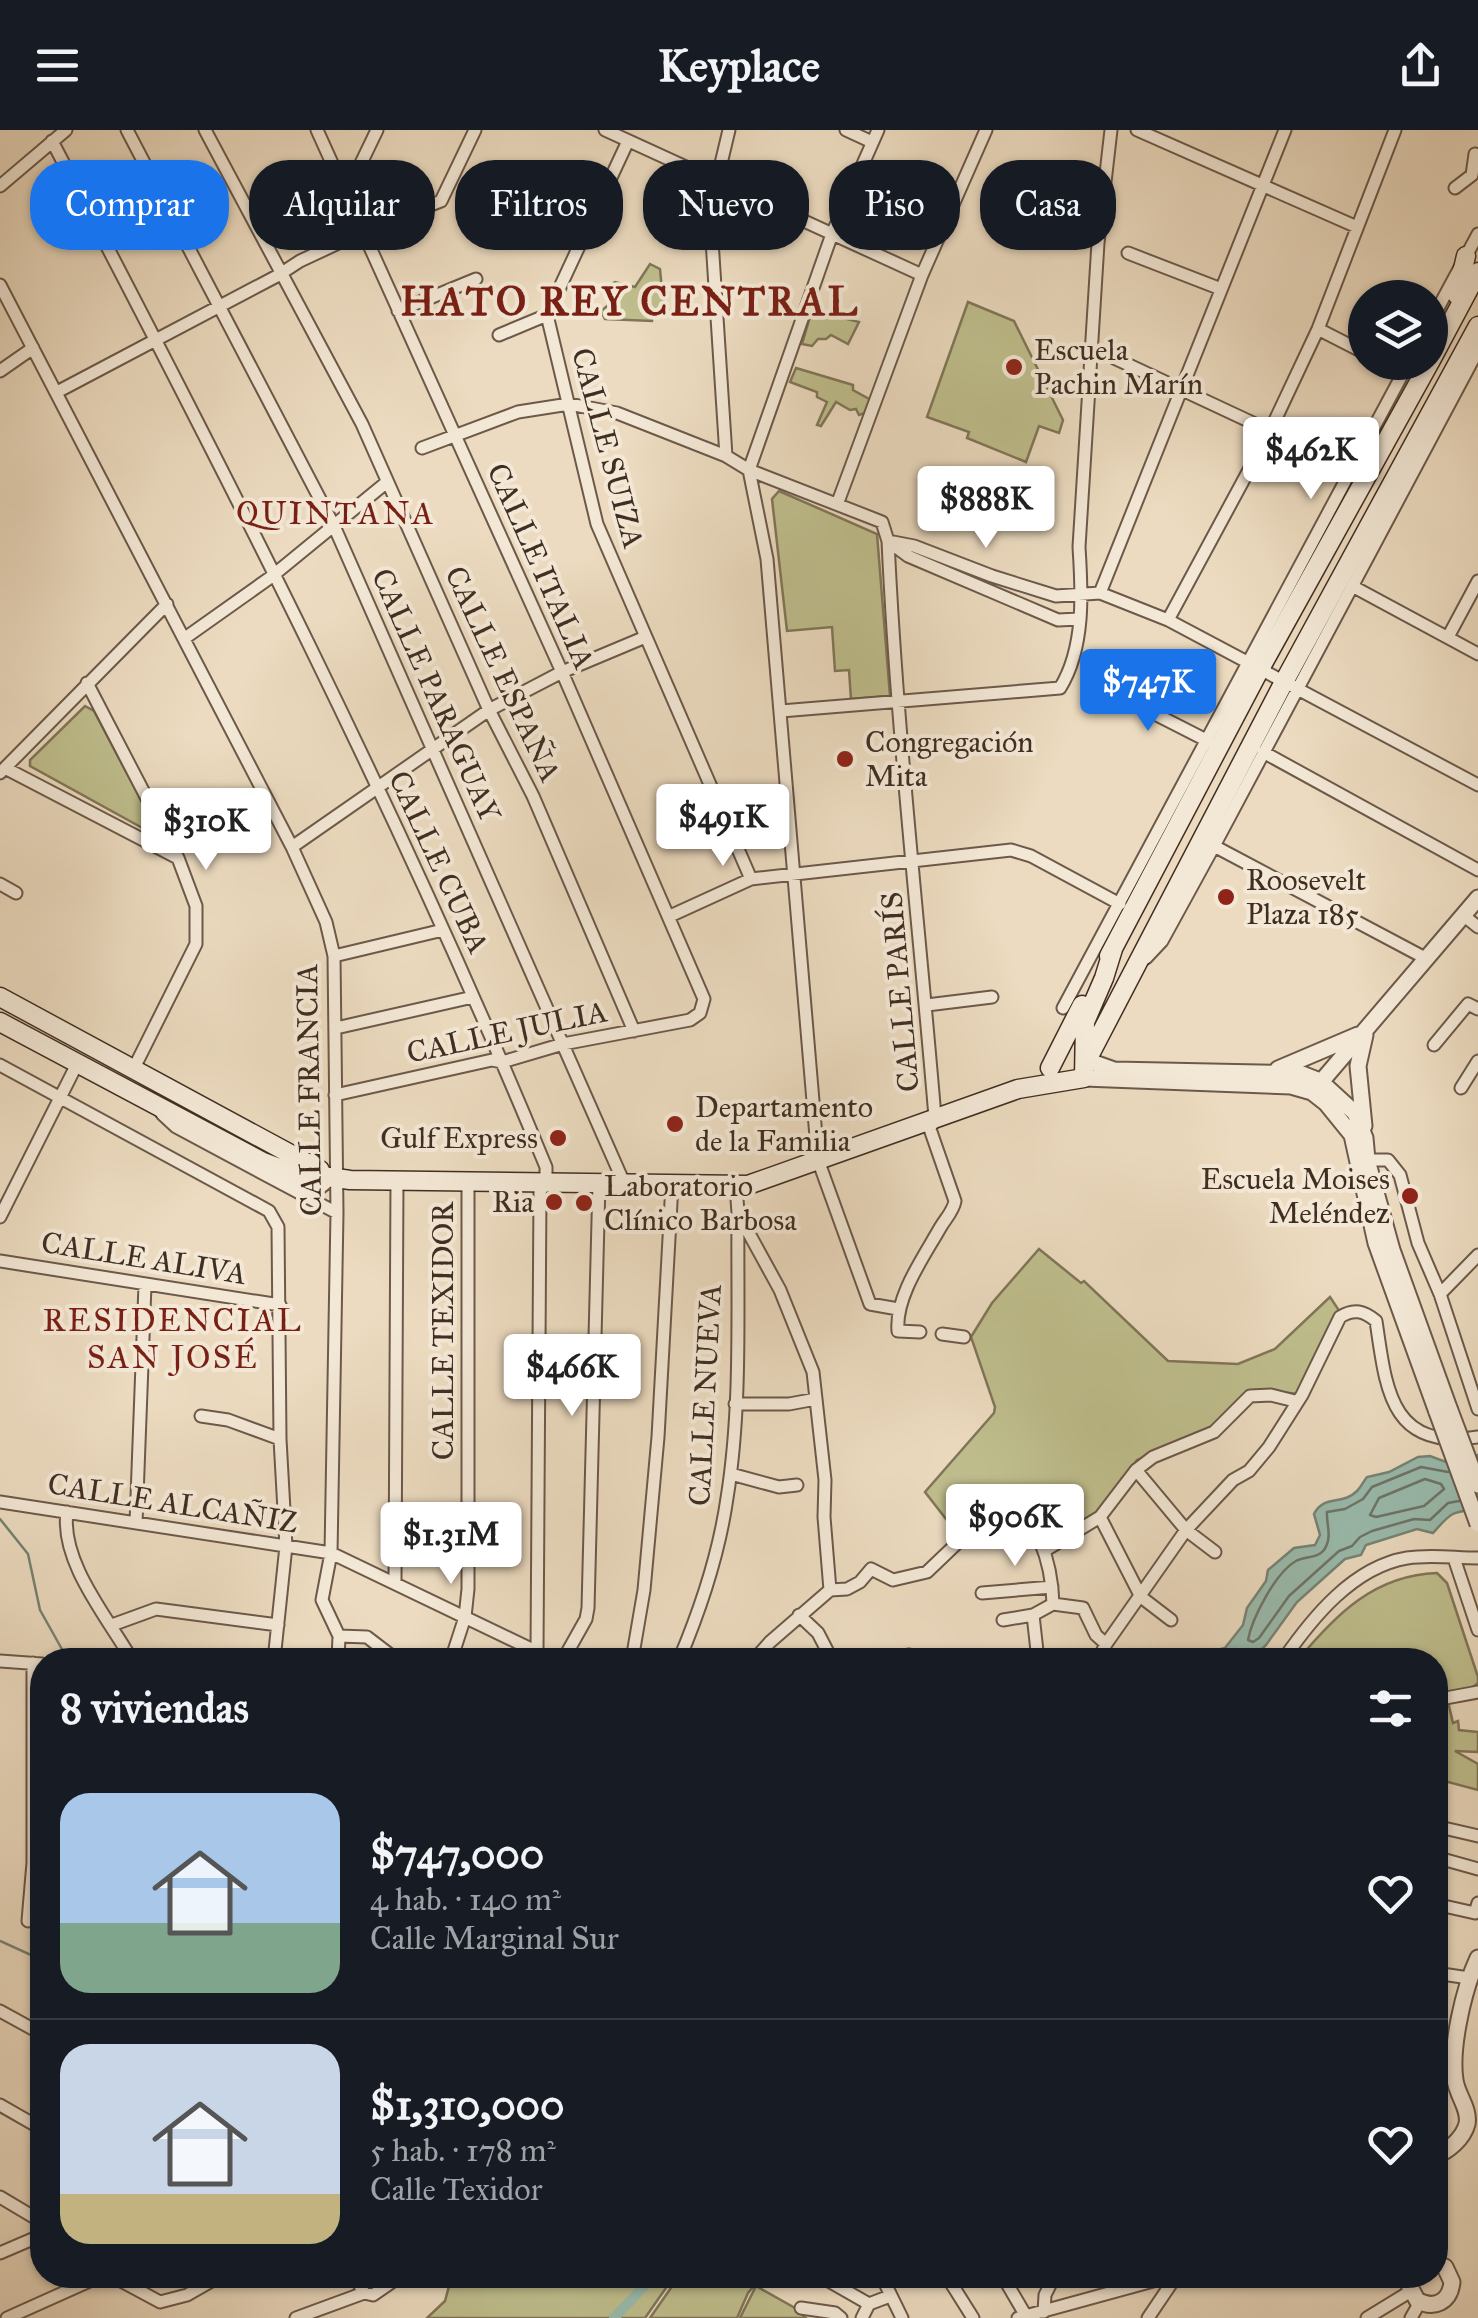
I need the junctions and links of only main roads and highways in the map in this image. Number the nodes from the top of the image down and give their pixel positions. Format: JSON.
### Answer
{"nodes":[{"id":1,"x":1466,"y":256,"type":"road end"},
{"id":2,"x":1478,"y":272,"type":"edge"},
{"id":3,"x":1448,"y":302,"type":"edge"},
{"id":4,"x":1448,"y":314,"type":"edge"},
{"id":5,"x":1478,"y":326,"type":"edge"},
{"id":6,"x":1420,"y":380,"type":"edge"},
{"id":7,"x":1107,"y":945,"type":"junction"},
{"id":8,"x":0,"y":997,"type":"edge"},
{"id":9,"x":0,"y":1022,"type":"edge"},
{"id":10,"x":1050,"y":1068,"type":"junction"},
{"id":11,"x":1086,"y":1069,"type":"junction"},
{"id":12,"x":1018,"y":1089,"type":"junction"},
{"id":13,"x":334,"y":1177,"type":"junction"}],
"edges":[{"from":1,"to":3,"type":"main road"},
{"from":2,"to":4,"type":"main road"},
{"from":5,"to":11,"type":"main road"},
{"from":6,"to":7,"type":"main road"},
{"from":7,"to":10,"type":"main road"},
{"from":7,"to":11,"type":"main road"},
{"from":8,"to":13,"type":"main road"},
{"from":9,"to":13,"type":"main road"},
{"from":10,"to":11,"type":"main road"},
{"from":10,"to":12,"type":"main road"},
{"from":11,"to":12,"type":"main road"},
{"from":12,"to":13,"type":"main road"}]}
